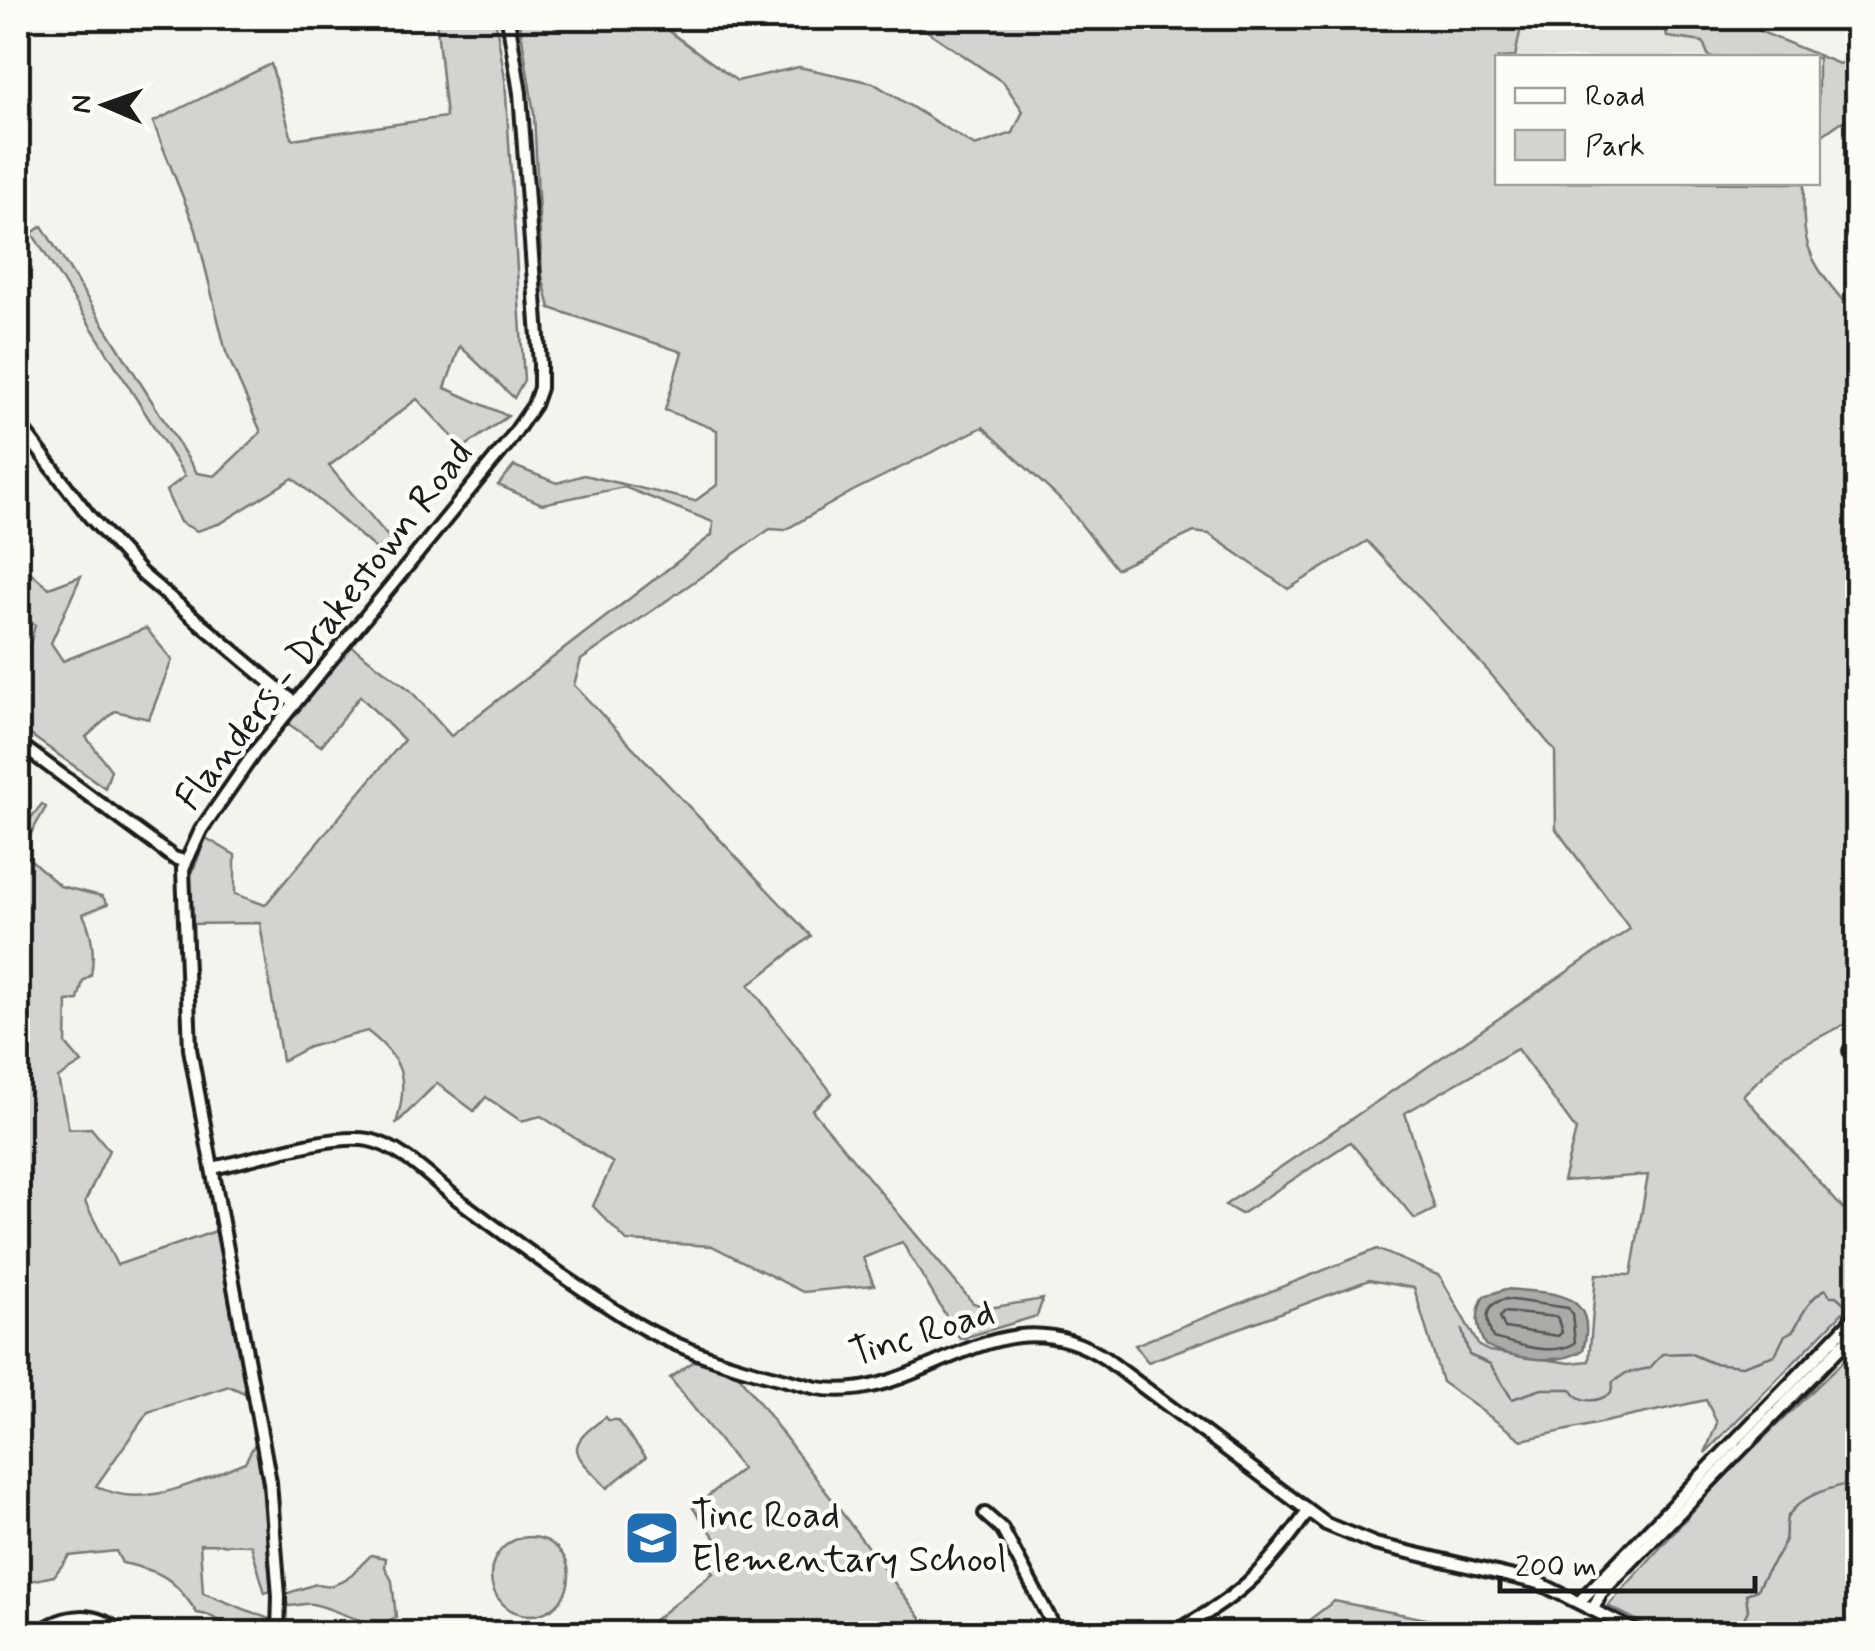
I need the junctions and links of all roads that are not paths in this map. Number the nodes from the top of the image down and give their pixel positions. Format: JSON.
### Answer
{"nodes":[{"id":1,"x":508,"y":18,"type":"edge"},
{"id":2,"x":18,"y":423,"type":"edge"},
{"id":3,"x":295,"y":703,"type":"junction"},
{"id":4,"x":18,"y":743,"type":"edge"},
{"id":5,"x":184,"y":861,"type":"junction"},
{"id":6,"x":1850,"y":1051,"type":"dead end"},
{"id":7,"x":1858,"y":1068,"type":"edge"},
{"id":8,"x":212,"y":1168,"type":"junction"},
{"id":9,"x":1858,"y":1314,"type":"edge"},
{"id":10,"x":1858,"y":1329,"type":"edge"},
{"id":11,"x":1307,"y":1513,"type":"junction"},
{"id":12,"x":985,"y":1514,"type":"dead end"},
{"id":13,"x":1580,"y":1602,"type":"junction"},
{"id":14,"x":1593,"y":1608,"type":"junction"},
{"id":15,"x":1194,"y":1628,"type":"edge"},
{"id":16,"x":37,"y":1634,"type":"edge"},
{"id":17,"x":122,"y":1634,"type":"edge"},
{"id":18,"x":278,"y":1634,"type":"edge"},
{"id":19,"x":1058,"y":1634,"type":"edge"},
{"id":20,"x":1172,"y":1634,"type":"edge"},
{"id":21,"x":1641,"y":1634,"type":"edge"}],
"edges":[{"from":1,"to":3,"type":"street","name":"Flanders - Drakestown Road"},
{"from":2,"to":3,"type":"street"},
{"from":3,"to":5,"type":"street","name":"Flanders - Drakestown Road"},
{"from":4,"to":5,"type":"street"},
{"from":5,"to":8,"type":"street","name":"Flanders - Drakestown Road"},
{"from":6,"to":7,"type":"street"},
{"from":8,"to":11,"type":"street","name":"Tinc Road"},
{"from":8,"to":18,"type":"street","name":"Flanders - Drakestown Road"},
{"from":9,"to":13,"type":"street"},
{"from":10,"to":14,"type":"street"},
{"from":11,"to":13,"type":"street","name":"Tinc Road"},
{"from":11,"to":15,"type":"street"},
{"from":12,"to":19,"type":"street"},
{"from":13,"to":14,"type":"street","name":"Tinc Road"},
{"from":14,"to":21,"type":"street","name":"Tinc Road"},
{"from":15,"to":20,"type":"street"},
{"from":16,"to":17,"type":"street"}]}
